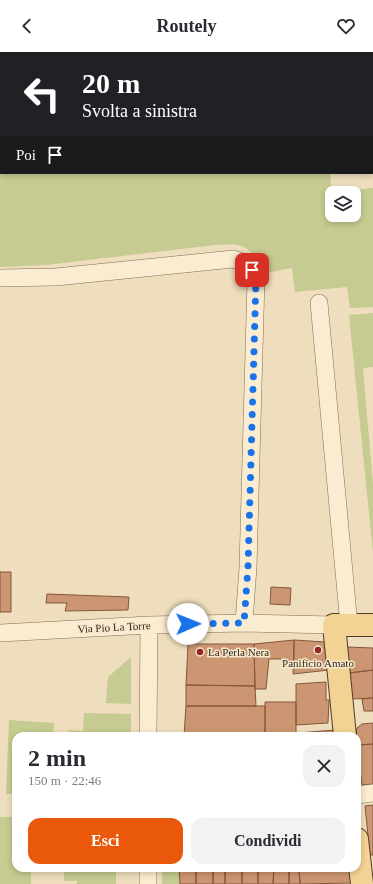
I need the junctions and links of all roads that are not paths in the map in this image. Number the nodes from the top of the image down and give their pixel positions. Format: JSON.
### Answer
{"nodes":[{"id":1,"x":0,"y":278,"type":"edge"},
{"id":2,"x":319,"y":303,"type":"dead end"},
{"id":3,"x":244,"y":623,"type":"junction"},
{"id":4,"x":149,"y":625,"type":"junction"},
{"id":5,"x":341,"y":625,"type":"junction"},
{"id":6,"x":373,"y":625,"type":"edge"},
{"id":7,"x":0,"y":633,"type":"edge"},
{"id":8,"x":148,"y":732,"type":"edge"},
{"id":9,"x":345,"y":732,"type":"edge"},
{"id":10,"x":373,"y":793,"type":"edge"},
{"id":11,"x":361,"y":794,"type":"edge"},
{"id":12,"x":148,"y":872,"type":"edge"},
{"id":13,"x":361,"y":872,"type":"edge"},
{"id":14,"x":148,"y":884,"type":"edge"},
{"id":15,"x":362,"y":884,"type":"edge"}],
"edges":[{"from":1,"to":3,"type":"street"},
{"from":2,"to":5,"type":"street"},
{"from":3,"to":4,"type":"street","name":"Via Pio La Torre"},
{"from":3,"to":5,"type":"street","name":"Via Pio La Torre"},
{"from":4,"to":7,"type":"street","name":"Via Pio La Torre"},
{"from":4,"to":8,"type":"street"},
{"from":5,"to":6,"type":"main road","name":"Via Pio La Torre"},
{"from":5,"to":9,"type":"main road"},
{"from":10,"to":11,"type":"street"},
{"from":12,"to":14,"type":"street"},
{"from":13,"to":15,"type":"main road"}]}
